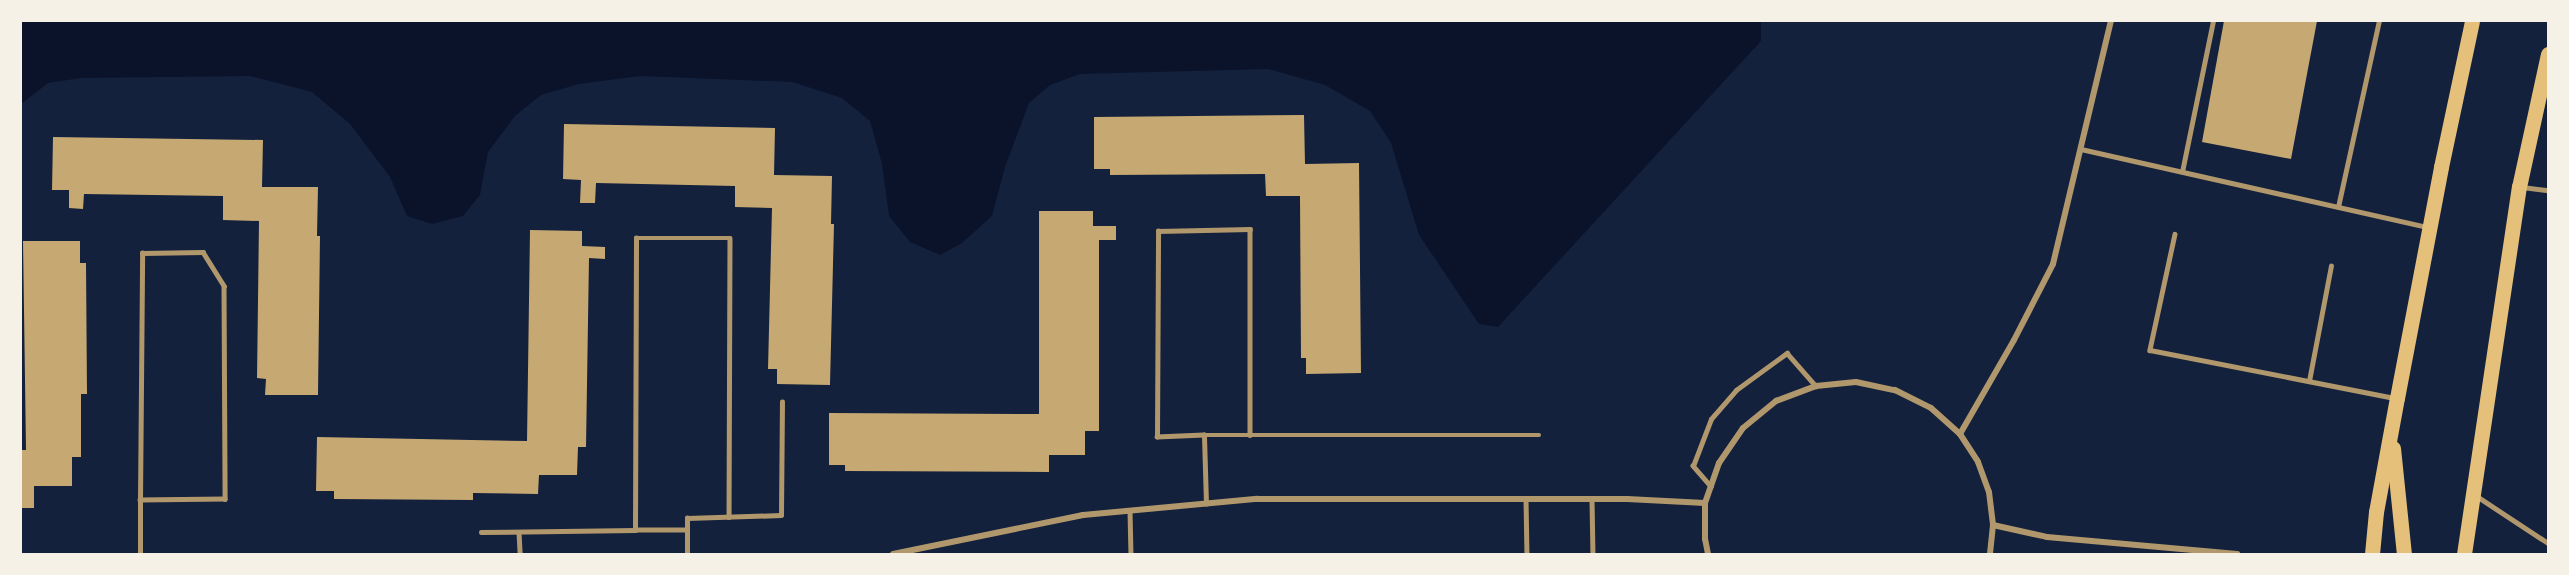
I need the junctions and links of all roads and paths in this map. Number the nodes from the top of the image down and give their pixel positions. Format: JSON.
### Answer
{"nodes":[{"id":1,"x":2111,"y":21,"type":"edge"},
{"id":2,"x":2213,"y":21,"type":"edge"},
{"id":3,"x":2379,"y":21,"type":"edge"},
{"id":4,"x":2472,"y":21,"type":"edge"},
{"id":5,"x":2548,"y":54,"type":"edge"},
{"id":6,"x":2081,"y":149,"type":"junction"},
{"id":7,"x":2182,"y":172,"type":"junction"},
{"id":8,"x":2519,"y":187,"type":"junction"},
{"id":9,"x":2548,"y":190,"type":"edge"},
{"id":10,"x":2338,"y":207,"type":"junction"},
{"id":11,"x":2429,"y":227,"type":"junction"},
{"id":12,"x":2175,"y":234,"type":"dead end"},
{"id":13,"x":2331,"y":266,"type":"dead end"},
{"id":14,"x":2309,"y":381,"type":"junction"},
{"id":15,"x":1816,"y":386,"type":"junction"},
{"id":16,"x":2397,"y":398,"type":"junction"},
{"id":17,"x":782,"y":402,"type":"dead end"},
{"id":18,"x":2391,"y":430,"type":"junction"},
{"id":19,"x":1960,"y":434,"type":"junction"},
{"id":20,"x":1204,"y":435,"type":"junction"},
{"id":21,"x":1250,"y":435,"type":"junction"},
{"id":22,"x":1539,"y":435,"type":"dead end"},
{"id":23,"x":1711,"y":487,"type":"junction"},
{"id":24,"x":2472,"y":494,"type":"junction"},
{"id":25,"x":1526,"y":499,"type":"junction"},
{"id":26,"x":1592,"y":499,"type":"junction"},
{"id":27,"x":140,"y":500,"type":"junction"},
{"id":28,"x":1706,"y":503,"type":"junction"},
{"id":29,"x":1206,"y":504,"type":"junction"},
{"id":30,"x":1130,"y":511,"type":"junction"},
{"id":31,"x":729,"y":517,"type":"junction"},
{"id":32,"x":1993,"y":525,"type":"junction"},
{"id":33,"x":635,"y":530,"type":"junction"},
{"id":34,"x":687,"y":530,"type":"junction"},
{"id":35,"x":481,"y":532,"type":"dead end"},
{"id":36,"x":519,"y":532,"type":"junction"},
{"id":37,"x":2548,"y":543,"type":"edge"},
{"id":38,"x":140,"y":554,"type":"edge"},
{"id":39,"x":520,"y":554,"type":"edge"},
{"id":40,"x":687,"y":554,"type":"edge"},
{"id":41,"x":893,"y":554,"type":"edge"},
{"id":42,"x":1131,"y":554,"type":"edge"},
{"id":43,"x":1527,"y":554,"type":"edge"},
{"id":44,"x":1593,"y":554,"type":"edge"},
{"id":45,"x":1708,"y":554,"type":"edge"},
{"id":46,"x":1990,"y":554,"type":"edge"},
{"id":47,"x":2237,"y":554,"type":"edge"},
{"id":48,"x":2372,"y":554,"type":"edge"},
{"id":49,"x":2404,"y":554,"type":"edge"},
{"id":50,"x":2464,"y":554,"type":"edge"}],
"edges":[{"from":1,"to":6,"type":"street"},
{"from":2,"to":7,"type":"lane"},
{"from":3,"to":10,"type":"lane"},
{"from":4,"to":11,"type":"main road"},
{"from":5,"to":8,"type":"main road"},
{"from":6,"to":7,"type":"lane"},
{"from":6,"to":19,"type":"street"},
{"from":7,"to":10,"type":"lane"},
{"from":8,"to":9,"type":"lane"},
{"from":8,"to":24,"type":"main road"},
{"from":10,"to":11,"type":"lane"},
{"from":11,"to":16,"type":"main road"},
{"from":12,"to":14,"type":"lane"},
{"from":13,"to":14,"type":"lane"},
{"from":14,"to":16,"type":"lane"},
{"from":15,"to":19,"type":"street"},
{"from":15,"to":23,"type":"street"},
{"from":15,"to":23,"type":"lane"},
{"from":16,"to":18,"type":"main road"},
{"from":17,"to":31,"type":"lane"},
{"from":18,"to":48,"type":"main road"},
{"from":18,"to":49,"type":"main road"},
{"from":19,"to":32,"type":"street"},
{"from":20,"to":21,"type":"lane"},
{"from":20,"to":21,"type":"lane"},
{"from":20,"to":29,"type":"lane"},
{"from":21,"to":22,"type":"lane"},
{"from":23,"to":28,"type":"street"},
{"from":24,"to":37,"type":"lane"},
{"from":24,"to":50,"type":"main road"},
{"from":25,"to":26,"type":"street"},
{"from":25,"to":29,"type":"street"},
{"from":25,"to":43,"type":"lane"},
{"from":26,"to":28,"type":"street"},
{"from":26,"to":44,"type":"lane"},
{"from":27,"to":27,"type":"lane"},
{"from":27,"to":38,"type":"lane"},
{"from":28,"to":45,"type":"street"},
{"from":29,"to":30,"type":"street"},
{"from":30,"to":41,"type":"street"},
{"from":30,"to":42,"type":"lane"},
{"from":31,"to":33,"type":"lane"},
{"from":31,"to":34,"type":"lane"},
{"from":32,"to":46,"type":"street"},
{"from":32,"to":47,"type":"street"},
{"from":33,"to":34,"type":"lane"},
{"from":33,"to":36,"type":"lane"},
{"from":34,"to":40,"type":"lane"},
{"from":35,"to":36,"type":"lane"},
{"from":36,"to":39,"type":"lane"}]}
